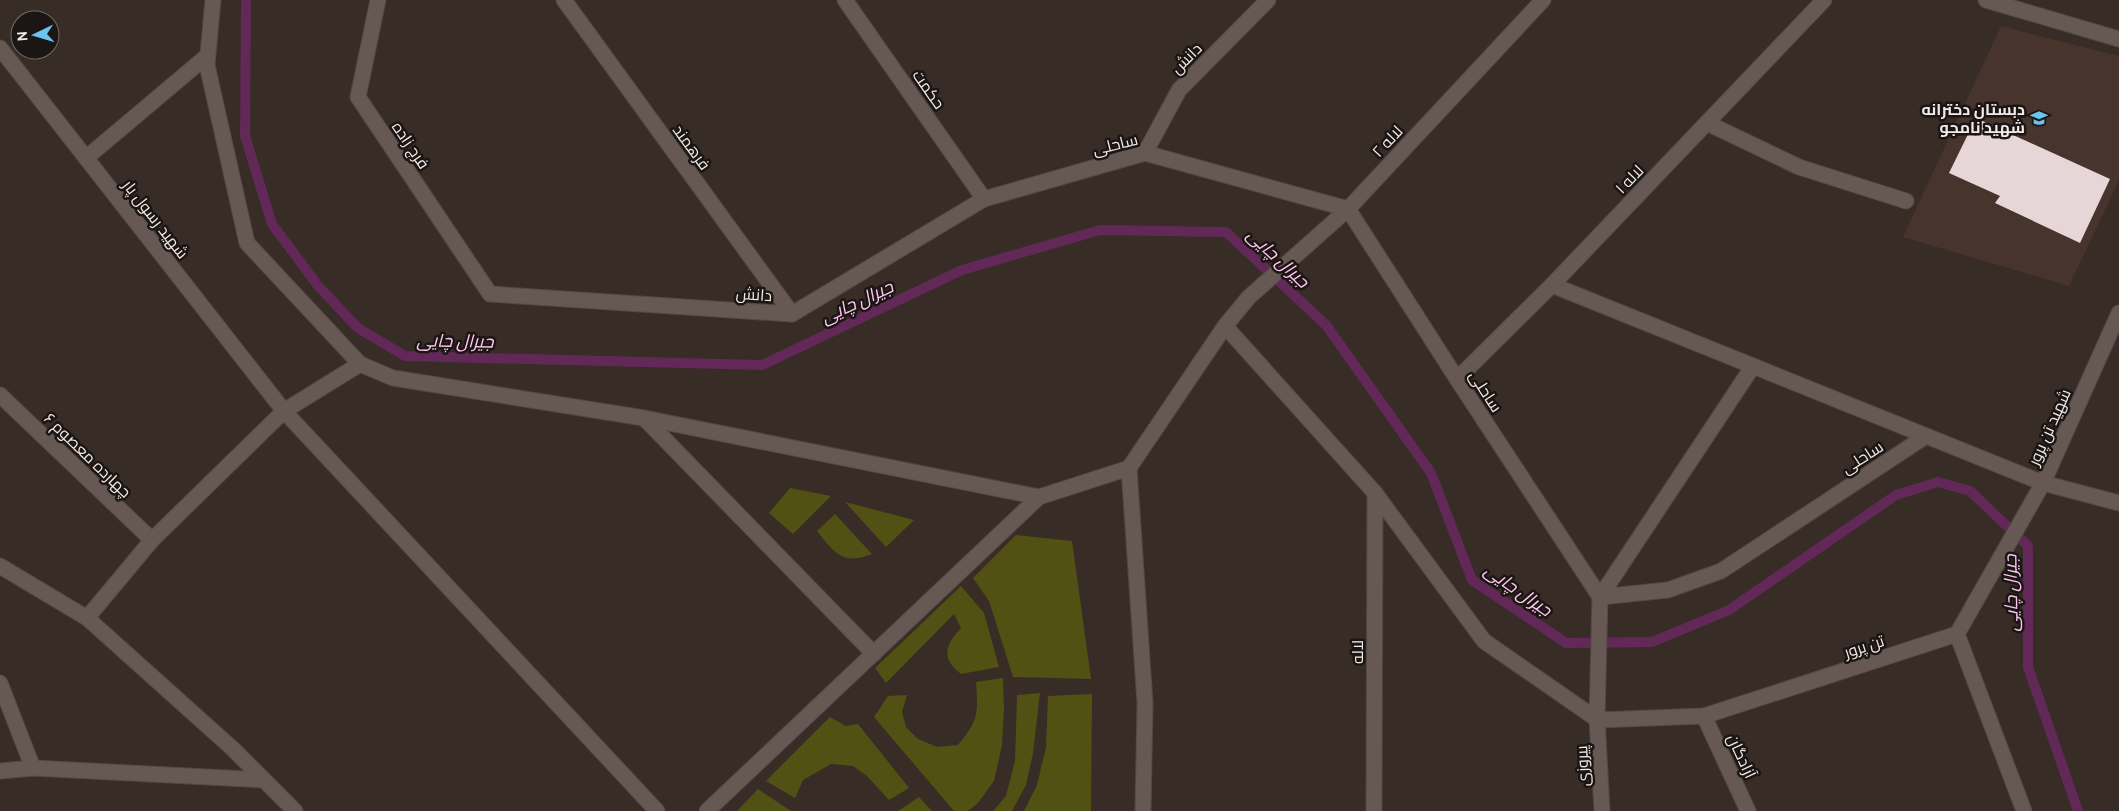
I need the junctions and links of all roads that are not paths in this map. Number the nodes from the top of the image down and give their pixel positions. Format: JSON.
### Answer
{"nodes":[{"id":1,"x":213,"y":0,"type":"edge"},
{"id":2,"x":378,"y":0,"type":"edge"},
{"id":3,"x":564,"y":0,"type":"edge"},
{"id":4,"x":845,"y":0,"type":"edge"},
{"id":5,"x":1268,"y":0,"type":"edge"},
{"id":6,"x":1542,"y":0,"type":"edge"},
{"id":7,"x":1824,"y":0,"type":"edge"},
{"id":8,"x":1986,"y":0,"type":"edge"},
{"id":9,"x":2119,"y":39,"type":"edge"},
{"id":10,"x":0,"y":48,"type":"edge"},
{"id":11,"x":207,"y":56,"type":"junction"},
{"id":12,"x":1707,"y":123,"type":"junction"},
{"id":13,"x":1145,"y":153,"type":"junction"},
{"id":14,"x":86,"y":158,"type":"junction"},
{"id":15,"x":984,"y":199,"type":"junction"},
{"id":16,"x":1906,"y":201,"type":"dead end"},
{"id":17,"x":1348,"y":209,"type":"junction"},
{"id":18,"x":1552,"y":285,"type":"junction"},
{"id":19,"x":490,"y":294,"type":"joint"},
{"id":20,"x":2119,"y":313,"type":"edge"},
{"id":21,"x":792,"y":314,"type":"junction"},
{"id":22,"x":1225,"y":326,"type":"junction"},
{"id":23,"x":360,"y":364,"type":"junction"},
{"id":24,"x":1753,"y":366,"type":"junction"},
{"id":25,"x":1457,"y":379,"type":"junction"},
{"id":26,"x":0,"y":395,"type":"edge"},
{"id":27,"x":284,"y":411,"type":"junction"},
{"id":28,"x":644,"y":418,"type":"junction"},
{"id":29,"x":1926,"y":436,"type":"junction"},
{"id":30,"x":1129,"y":468,"type":"junction"},
{"id":31,"x":2043,"y":483,"type":"junction"},
{"id":32,"x":1375,"y":494,"type":"junction"},
{"id":33,"x":1039,"y":497,"type":"junction"},
{"id":34,"x":2119,"y":503,"type":"edge"},
{"id":35,"x":152,"y":540,"type":"junction"},
{"id":36,"x":0,"y":566,"type":"edge"},
{"id":37,"x":1600,"y":598,"type":"junction"},
{"id":38,"x":88,"y":618,"type":"junction"},
{"id":39,"x":1957,"y":634,"type":"junction"},
{"id":40,"x":874,"y":654,"type":"junction"},
{"id":41,"x":0,"y":683,"type":"edge"},
{"id":42,"x":1704,"y":716,"type":"junction"},
{"id":43,"x":1598,"y":719,"type":"junction"},
{"id":44,"x":33,"y":768,"type":"junction"},
{"id":45,"x":0,"y":771,"type":"edge"},
{"id":46,"x":264,"y":780,"type":"junction"},
{"id":47,"x":295,"y":811,"type":"edge"},
{"id":48,"x":657,"y":811,"type":"edge"},
{"id":49,"x":707,"y":811,"type":"edge"},
{"id":50,"x":1143,"y":811,"type":"edge"},
{"id":51,"x":1374,"y":811,"type":"edge"},
{"id":52,"x":1602,"y":811,"type":"edge"},
{"id":53,"x":1748,"y":811,"type":"edge"},
{"id":54,"x":2024,"y":811,"type":"edge"}],
"edges":[{"from":1,"to":11,"type":"street"},
{"from":2,"to":19,"type":"street","name":"فرج زاده"},
{"from":3,"to":21,"type":"street","name":"فرهمند"},
{"from":4,"to":15,"type":"street","name":"حکمت"},
{"from":5,"to":13,"type":"street","name":"دانش"},
{"from":6,"to":17,"type":"street","name":"لاله ۲"},
{"from":7,"to":12,"type":"street","name":"لاله ۱"},
{"from":8,"to":9,"type":"street"},
{"from":10,"to":14,"type":"street","name":"شهید رسول پار"},
{"from":11,"to":14,"type":"street"},
{"from":11,"to":23,"type":"street"},
{"from":12,"to":16,"type":"street"},
{"from":12,"to":18,"type":"street","name":"لاله ۱"},
{"from":13,"to":15,"type":"street","name":"ساحلی"},
{"from":13,"to":17,"type":"street","name":"ساحلی"},
{"from":14,"to":27,"type":"street","name":"شهید رسول پار"},
{"from":15,"to":21,"type":"street","name":"دانش"},
{"from":17,"to":22,"type":"street","name":"لاله ۲"},
{"from":17,"to":25,"type":"street","name":"ساحلی"},
{"from":18,"to":24,"type":"street"},
{"from":18,"to":25,"type":"street","name":"لاله ۱"},
{"from":19,"to":21,"type":"street","name":"دانش"},
{"from":20,"to":31,"type":"street","name":"شهید تن پرور"},
{"from":22,"to":30,"type":"street","name":"لاله ۲"},
{"from":22,"to":32,"type":"street"},
{"from":23,"to":27,"type":"street"},
{"from":23,"to":28,"type":"street"},
{"from":24,"to":29,"type":"street"},
{"from":24,"to":37,"type":"street"},
{"from":25,"to":37,"type":"street","name":"ساحلی"},
{"from":26,"to":35,"type":"street","name":"چهارده معصوم ۶"},
{"from":27,"to":35,"type":"street"},
{"from":27,"to":48,"type":"street","name":"شهید رسول پار"},
{"from":28,"to":33,"type":"street"},
{"from":28,"to":40,"type":"street"},
{"from":29,"to":31,"type":"street"},
{"from":29,"to":37,"type":"street","name":"ساحلی"},
{"from":30,"to":33,"type":"street"},
{"from":30,"to":50,"type":"street"},
{"from":31,"to":34,"type":"street","name":"شهید تن پرور"},
{"from":31,"to":39,"type":"street"},
{"from":32,"to":43,"type":"street"},
{"from":32,"to":51,"type":"street","name":"لاله"},
{"from":33,"to":40,"type":"street"},
{"from":35,"to":38,"type":"street"},
{"from":36,"to":38,"type":"street"},
{"from":37,"to":43,"type":"street","name":"پیروزی"},
{"from":38,"to":46,"type":"street"},
{"from":39,"to":42,"type":"street","name":"تن پرور"},
{"from":39,"to":54,"type":"street"},
{"from":40,"to":49,"type":"street"},
{"from":41,"to":44,"type":"street"},
{"from":42,"to":43,"type":"street","name":"تن پرور"},
{"from":42,"to":53,"type":"street","name":"آزادگان"},
{"from":43,"to":52,"type":"street","name":"پیروزی"},
{"from":44,"to":45,"type":"street"},
{"from":44,"to":46,"type":"street"},
{"from":46,"to":47,"type":"street"}]}
